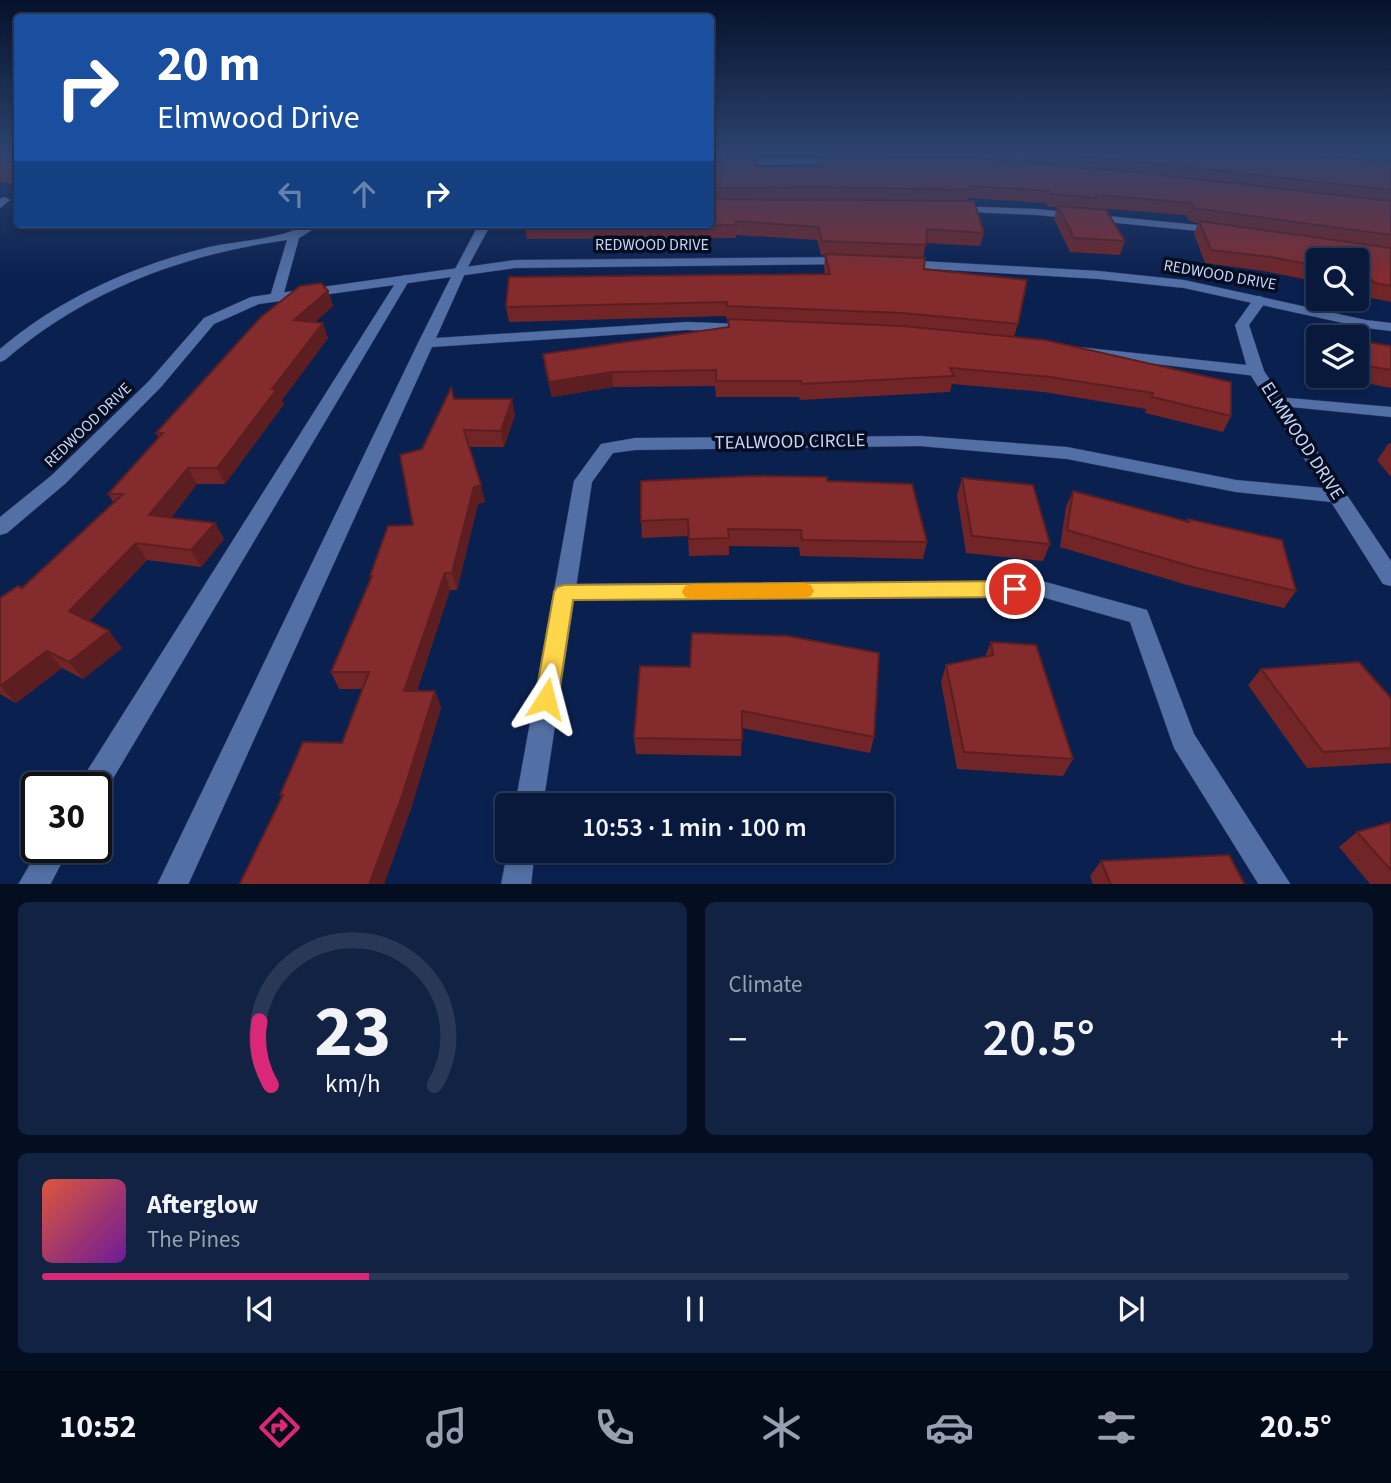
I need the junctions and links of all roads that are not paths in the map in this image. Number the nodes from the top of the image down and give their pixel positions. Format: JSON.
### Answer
{"nodes":[{"id":1,"x":0,"y":199,"type":"edge"},
{"id":2,"x":0,"y":205,"type":"edge"},
{"id":3,"x":941,"y":208,"type":"edge"},
{"id":4,"x":309,"y":228,"type":"edge"},
{"id":5,"x":483,"y":228,"type":"edge"},
{"id":6,"x":1233,"y":232,"type":"edge"},
{"id":7,"x":294,"y":236,"type":"junction"},
{"id":8,"x":857,"y":262,"type":"edge"},
{"id":9,"x":884,"y":263,"type":"edge"},
{"id":10,"x":460,"y":271,"type":"junction"},
{"id":11,"x":404,"y":279,"type":"junction"},
{"id":12,"x":277,"y":298,"type":"junction"},
{"id":13,"x":1260,"y":300,"type":"junction"},
{"id":14,"x":1391,"y":327,"type":"edge"},
{"id":15,"x":753,"y":329,"type":"edge"},
{"id":16,"x":425,"y":343,"type":"junction"},
{"id":17,"x":1056,"y":348,"type":"edge"},
{"id":18,"x":0,"y":356,"type":"edge"},
{"id":19,"x":1256,"y":371,"type":"junction"},
{"id":20,"x":1277,"y":402,"type":"junction"},
{"id":21,"x":1391,"y":412,"type":"edge"},
{"id":22,"x":1338,"y":496,"type":"junction"},
{"id":23,"x":0,"y":528,"type":"edge"},
{"id":24,"x":1388,"y":568,"type":"edge"},
{"id":25,"x":564,"y":592,"type":"junction"},
{"id":26,"x":102,"y":772,"type":"edge"},
{"id":27,"x":531,"y":793,"type":"edge"},
{"id":28,"x":46,"y":863,"type":"edge"},
{"id":29,"x":519,"y":863,"type":"edge"},
{"id":30,"x":33,"y":884,"type":"edge"},
{"id":31,"x":172,"y":884,"type":"edge"},
{"id":32,"x":516,"y":884,"type":"edge"},
{"id":33,"x":1276,"y":884,"type":"edge"}],
"edges":[{"from":1,"to":2,"type":"street"},
{"from":3,"to":6,"type":"street"},
{"from":4,"to":7,"type":"street"},
{"from":5,"to":10,"type":"street"},
{"from":7,"to":12,"type":"street"},
{"from":7,"to":18,"type":"street"},
{"from":8,"to":10,"type":"street","name":"REDWOOD DRIVE"},
{"from":9,"to":13,"type":"street","name":"REDWOOD DRIVE"},
{"from":10,"to":11,"type":"street","name":"REDWOOD DRIVE"},
{"from":10,"to":16,"type":"street"},
{"from":11,"to":12,"type":"street","name":"REDWOOD DRIVE"},
{"from":11,"to":26,"type":"street"},
{"from":12,"to":23,"type":"street","name":"REDWOOD DRIVE"},
{"from":13,"to":14,"type":"street","name":"REDWOOD DRIVE"},
{"from":13,"to":19,"type":"street","name":"ELMWOOD DRIVE"},
{"from":15,"to":16,"type":"street"},
{"from":16,"to":31,"type":"street"},
{"from":17,"to":19,"type":"street"},
{"from":19,"to":20,"type":"street","name":"ELMWOOD DRIVE"},
{"from":20,"to":21,"type":"street"},
{"from":20,"to":22,"type":"street","name":"ELMWOOD DRIVE"},
{"from":22,"to":24,"type":"street","name":"ELMWOOD DRIVE"},
{"from":22,"to":25,"type":"street","name":"TEALWOOD CIRCLE"},
{"from":25,"to":27,"type":"street","name":"TEALWOOD CIRCLE"},
{"from":25,"to":33,"type":"street"},
{"from":28,"to":30,"type":"street"},
{"from":29,"to":32,"type":"street"}]}
